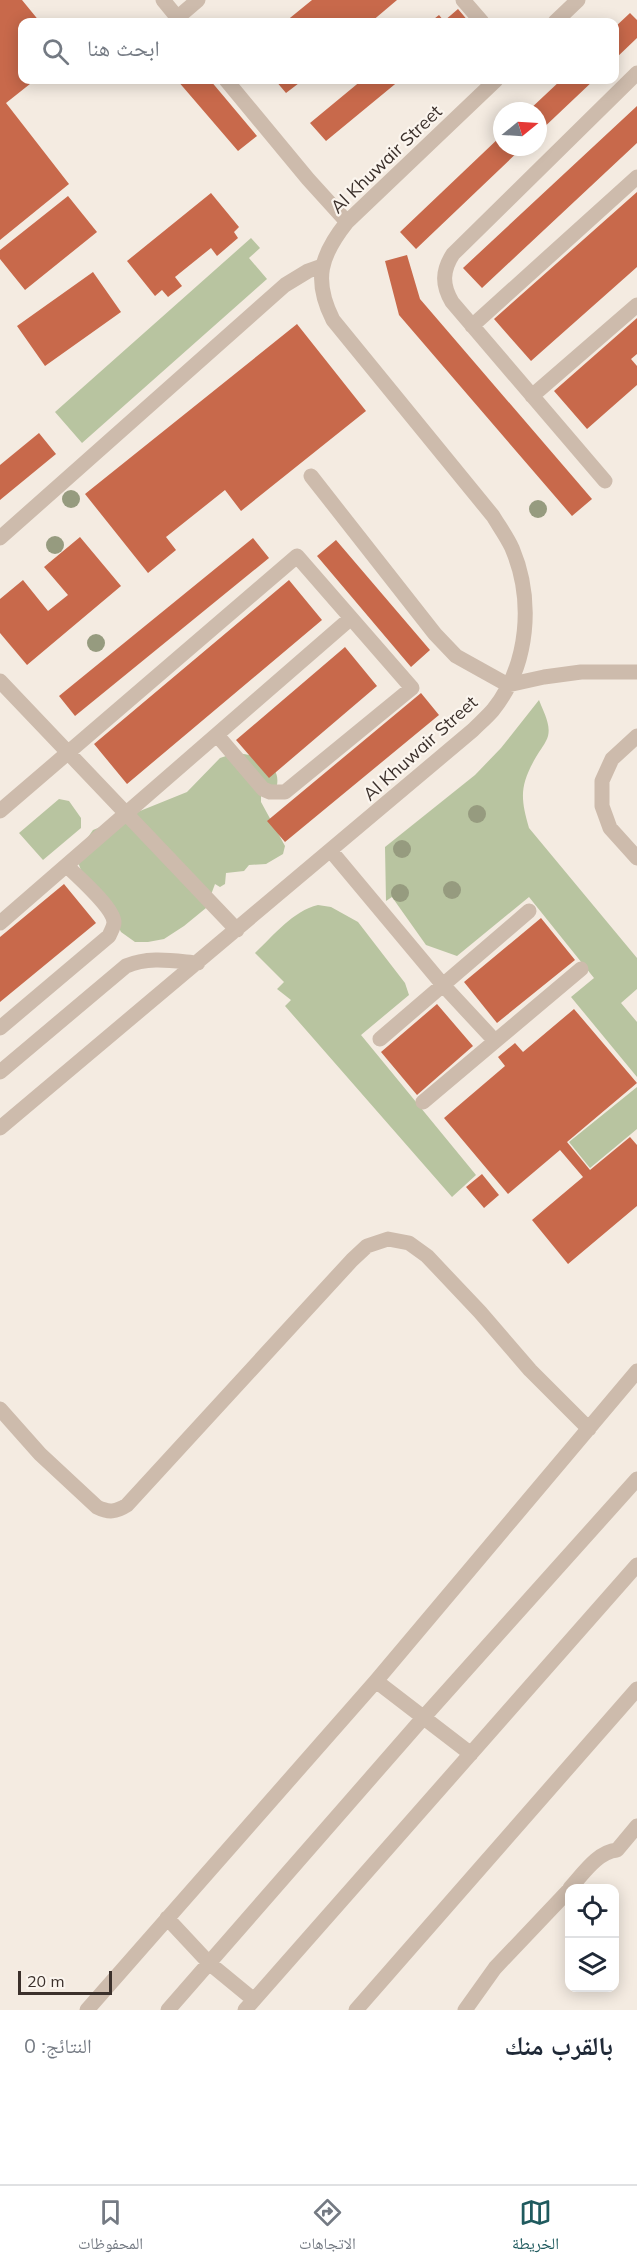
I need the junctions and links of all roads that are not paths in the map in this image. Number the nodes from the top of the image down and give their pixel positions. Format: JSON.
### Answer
{"nodes":[{"id":1,"x":163,"y":0,"type":"edge"},
{"id":2,"x":198,"y":0,"type":"edge"},
{"id":3,"x":463,"y":0,"type":"edge"},
{"id":4,"x":578,"y":0,"type":"edge"},
{"id":5,"x":177,"y":18,"type":"edge"},
{"id":6,"x":181,"y":18,"type":"edge"},
{"id":7,"x":479,"y":18,"type":"edge"},
{"id":8,"x":559,"y":18,"type":"edge"},
{"id":9,"x":637,"y":73,"type":"edge"},
{"id":10,"x":229,"y":84,"type":"edge"},
{"id":11,"x":492,"y":84,"type":"edge"},
{"id":12,"x":637,"y":177,"type":"edge"},
{"id":13,"x":347,"y":222,"type":"junction"},
{"id":14,"x":322,"y":266,"type":"junction"},
{"id":15,"x":637,"y":305,"type":"edge"},
{"id":16,"x":472,"y":326,"type":"junction"},
{"id":17,"x":532,"y":396,"type":"junction"},
{"id":18,"x":311,"y":476,"type":"dead end"},
{"id":19,"x":605,"y":481,"type":"dead end"},
{"id":20,"x":0,"y":538,"type":"edge"},
{"id":21,"x":351,"y":618,"type":"junction"},
{"id":22,"x":637,"y":672,"type":"edge"},
{"id":23,"x":0,"y":681,"type":"edge"},
{"id":24,"x":508,"y":685,"type":"junction"},
{"id":25,"x":217,"y":735,"type":"junction"},
{"id":26,"x":637,"y":736,"type":"edge"},
{"id":27,"x":66,"y":753,"type":"junction"},
{"id":28,"x":0,"y":811,"type":"edge"},
{"id":29,"x":127,"y":814,"type":"junction"},
{"id":30,"x":331,"y":851,"type":"junction"},
{"id":31,"x":637,"y":858,"type":"edge"},
{"id":32,"x":67,"y":866,"type":"junction"},
{"id":33,"x":529,"y":911,"type":"dead end"},
{"id":34,"x":0,"y":923,"type":"edge"},
{"id":35,"x":237,"y":930,"type":"junction"},
{"id":36,"x":198,"y":963,"type":"junction"},
{"id":37,"x":581,"y":969,"type":"dead end"},
{"id":38,"x":443,"y":985,"type":"junction"},
{"id":39,"x":0,"y":1028,"type":"edge"},
{"id":40,"x":380,"y":1039,"type":"dead end"},
{"id":41,"x":495,"y":1041,"type":"junction"},
{"id":42,"x":0,"y":1072,"type":"edge"},
{"id":43,"x":423,"y":1102,"type":"dead end"},
{"id":44,"x":0,"y":1127,"type":"edge"},
{"id":45,"x":637,"y":1371,"type":"edge"},
{"id":46,"x":0,"y":1409,"type":"edge"},
{"id":47,"x":589,"y":1430,"type":"junction"},
{"id":48,"x":637,"y":1479,"type":"edge"},
{"id":49,"x":637,"y":1565,"type":"edge"},
{"id":50,"x":376,"y":1681,"type":"junction"},
{"id":51,"x":637,"y":1689,"type":"edge"},
{"id":52,"x":423,"y":1718,"type":"junction"},
{"id":53,"x":471,"y":1754,"type":"junction"},
{"id":54,"x":637,"y":1826,"type":"edge"},
{"id":55,"x":575,"y":1884,"type":"edge"},
{"id":56,"x":565,"y":1894,"type":"edge"},
{"id":57,"x":167,"y":1918,"type":"junction"},
{"id":58,"x":209,"y":1963,"type":"junction"},
{"id":59,"x":250,"y":2005,"type":"edge"},
{"id":60,"x":87,"y":2010,"type":"edge"},
{"id":61,"x":168,"y":2010,"type":"edge"},
{"id":62,"x":356,"y":2010,"type":"edge"},
{"id":63,"x":465,"y":2010,"type":"edge"}],
"edges":[{"from":1,"to":5,"type":"street"},
{"from":2,"to":6,"type":"street"},
{"from":3,"to":7,"type":"street"},
{"from":4,"to":8,"type":"street"},
{"from":9,"to":16,"type":"street"},
{"from":10,"to":13,"type":"street"},
{"from":11,"to":13,"type":"street","name":"Al Khuwair Street"},
{"from":12,"to":16,"type":"street"},
{"from":13,"to":14,"type":"street","name":"Al Khuwair Street"},
{"from":14,"to":20,"type":"street"},
{"from":14,"to":24,"type":"street","name":"Al Khuwair Street"},
{"from":15,"to":17,"type":"street"},
{"from":16,"to":17,"type":"street"},
{"from":17,"to":19,"type":"street"},
{"from":18,"to":24,"type":"street"},
{"from":21,"to":25,"type":"street"},
{"from":21,"to":25,"type":"street"},
{"from":21,"to":27,"type":"street"},
{"from":22,"to":24,"type":"street"},
{"from":23,"to":27,"type":"street"},
{"from":24,"to":30,"type":"street","name":"Al Khuwair Street"},
{"from":25,"to":29,"type":"street"},
{"from":26,"to":31,"type":"street"},
{"from":27,"to":28,"type":"street"},
{"from":27,"to":29,"type":"street"},
{"from":29,"to":32,"type":"street"},
{"from":29,"to":35,"type":"street"},
{"from":30,"to":35,"type":"street","name":"Al Khuwair Street"},
{"from":30,"to":38,"type":"street"},
{"from":32,"to":34,"type":"street"},
{"from":32,"to":39,"type":"street"},
{"from":33,"to":38,"type":"street"},
{"from":35,"to":36,"type":"street","name":"Al Khuwair Street"},
{"from":36,"to":42,"type":"street"},
{"from":36,"to":44,"type":"street","name":"Al Khuwair Street"},
{"from":37,"to":41,"type":"street"},
{"from":38,"to":40,"type":"street"},
{"from":38,"to":41,"type":"street"},
{"from":41,"to":43,"type":"street"},
{"from":45,"to":47,"type":"street"},
{"from":46,"to":47,"type":"street"},
{"from":47,"to":50,"type":"street"},
{"from":48,"to":52,"type":"street"},
{"from":49,"to":53,"type":"street"},
{"from":50,"to":52,"type":"street"},
{"from":50,"to":57,"type":"street"},
{"from":51,"to":62,"type":"street"},
{"from":52,"to":53,"type":"street"},
{"from":52,"to":58,"type":"street"},
{"from":53,"to":59,"type":"street"},
{"from":54,"to":55,"type":"street"},
{"from":56,"to":63,"type":"street"},
{"from":57,"to":58,"type":"street"},
{"from":57,"to":60,"type":"street"},
{"from":58,"to":59,"type":"street"},
{"from":58,"to":61,"type":"street"}]}
